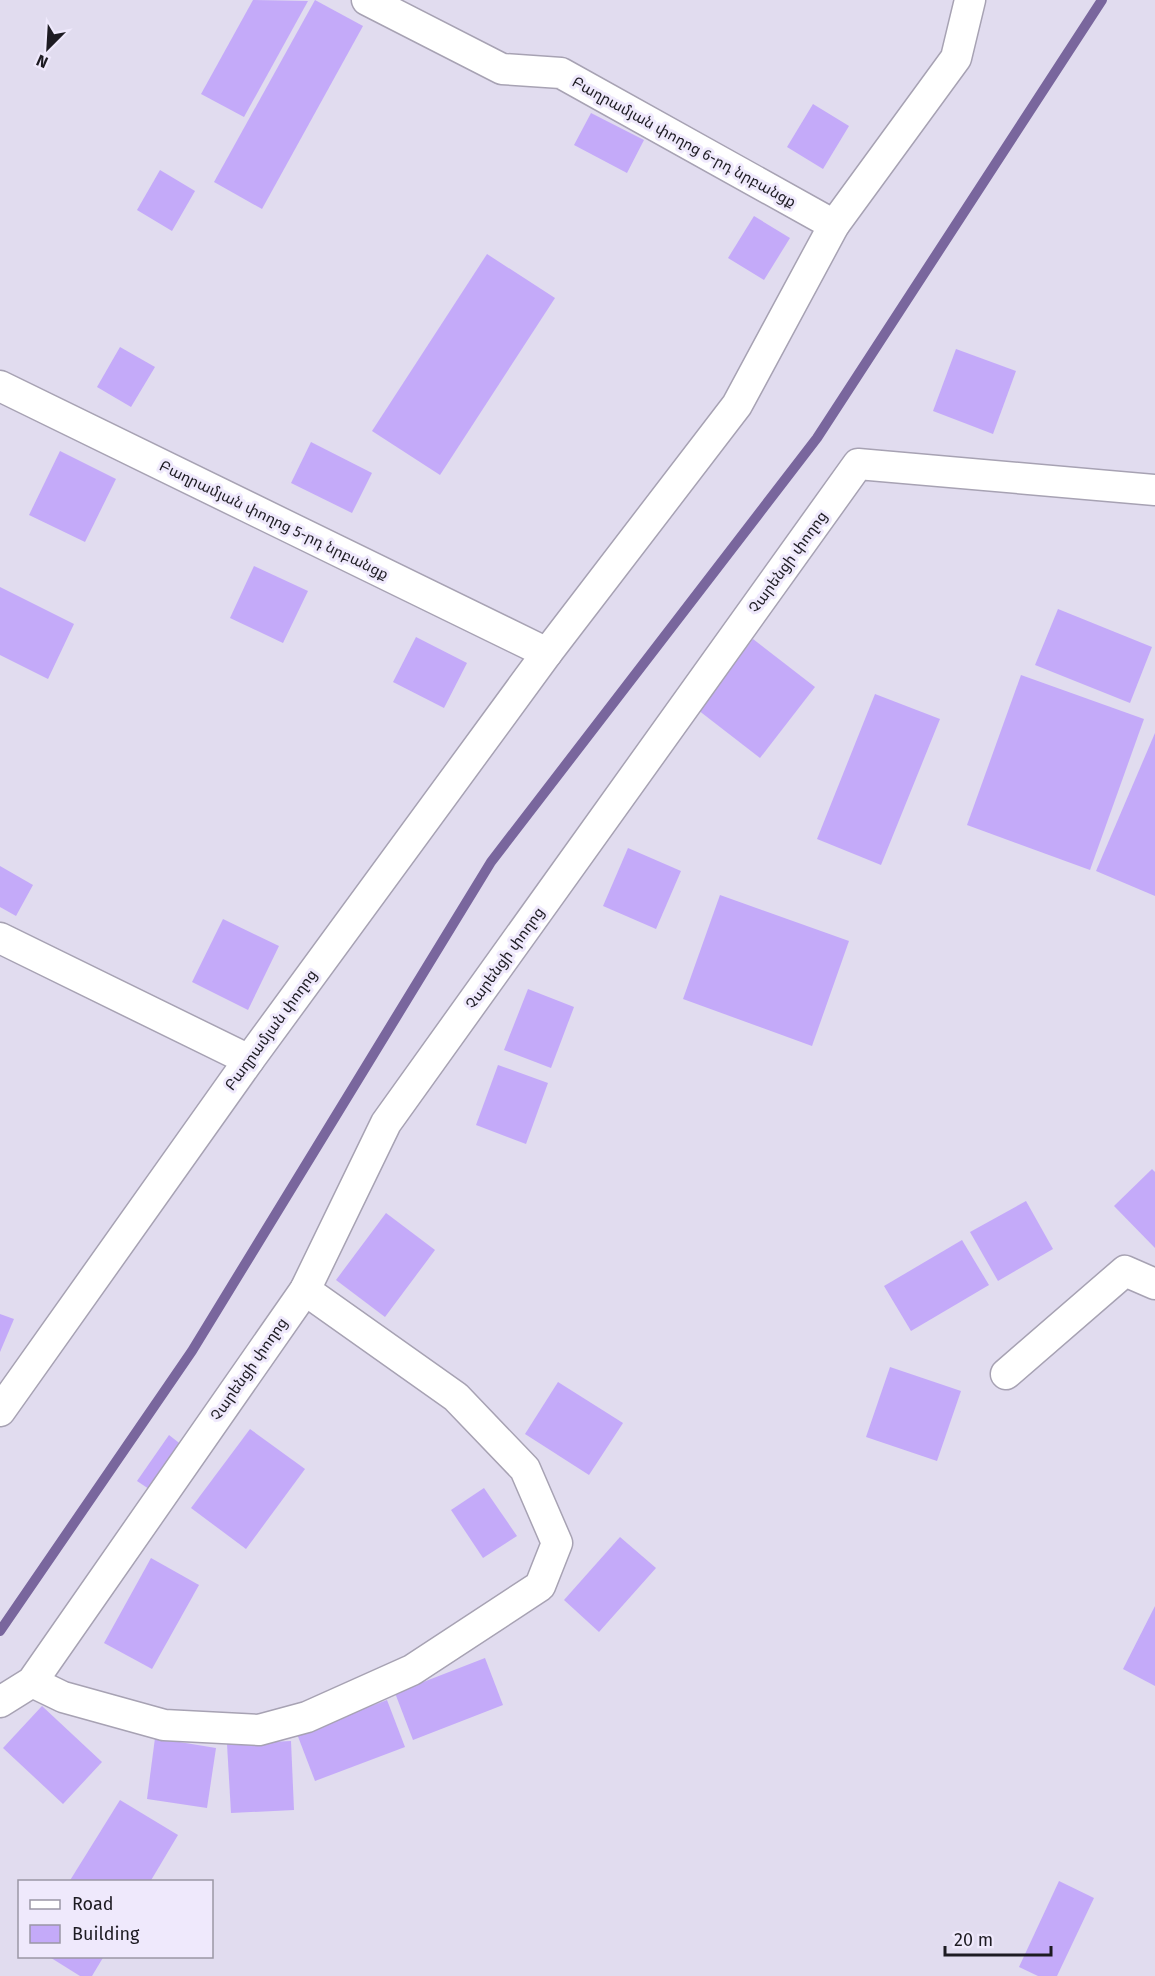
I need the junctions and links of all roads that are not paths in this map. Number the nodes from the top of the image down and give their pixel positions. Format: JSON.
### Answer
{"nodes":[{"id":1,"x":367,"y":0,"type":"edge"},
{"id":2,"x":970,"y":0,"type":"edge"},
{"id":3,"x":834,"y":225,"type":"junction"},
{"id":4,"x":0,"y":386,"type":"edge"},
{"id":5,"x":1155,"y":490,"type":"edge"},
{"id":6,"x":547,"y":653,"type":"junction"},
{"id":7,"x":0,"y":938,"type":"edge"},
{"id":8,"x":249,"y":1060,"type":"junction"},
{"id":9,"x":1155,"y":1284,"type":"edge"},
{"id":10,"x":305,"y":1290,"type":"junction"},
{"id":11,"x":1006,"y":1374,"type":"dead end"},
{"id":12,"x":0,"y":1411,"type":"edge"},
{"id":13,"x":32,"y":1682,"type":"junction"},
{"id":14,"x":0,"y":1702,"type":"edge"}],
"edges":[{"from":1,"to":3,"type":"street","name":"Բաղրամյան փողոց 6-րդ նրբանցք"},
{"from":2,"to":3,"type":"street","name":"Բաղրամյան փողոց"},
{"from":3,"to":6,"type":"street","name":"Բաղրամյան փողոց"},
{"from":4,"to":6,"type":"street","name":"Բաղրամյան փողոց 5-րդ նրբանցք"},
{"from":5,"to":10,"type":"street","name":"Չարենցի փողոց"},
{"from":6,"to":8,"type":"street","name":"Բաղրամյան փողոց"},
{"from":7,"to":8,"type":"street"},
{"from":8,"to":12,"type":"street","name":"Բաղրամյան փողոց"},
{"from":9,"to":11,"type":"street"},
{"from":10,"to":13,"type":"street","name":"Չարենցի փողոց"},
{"from":10,"to":13,"type":"street"},
{"from":13,"to":14,"type":"street","name":"Չարենցի փողոց"}]}
